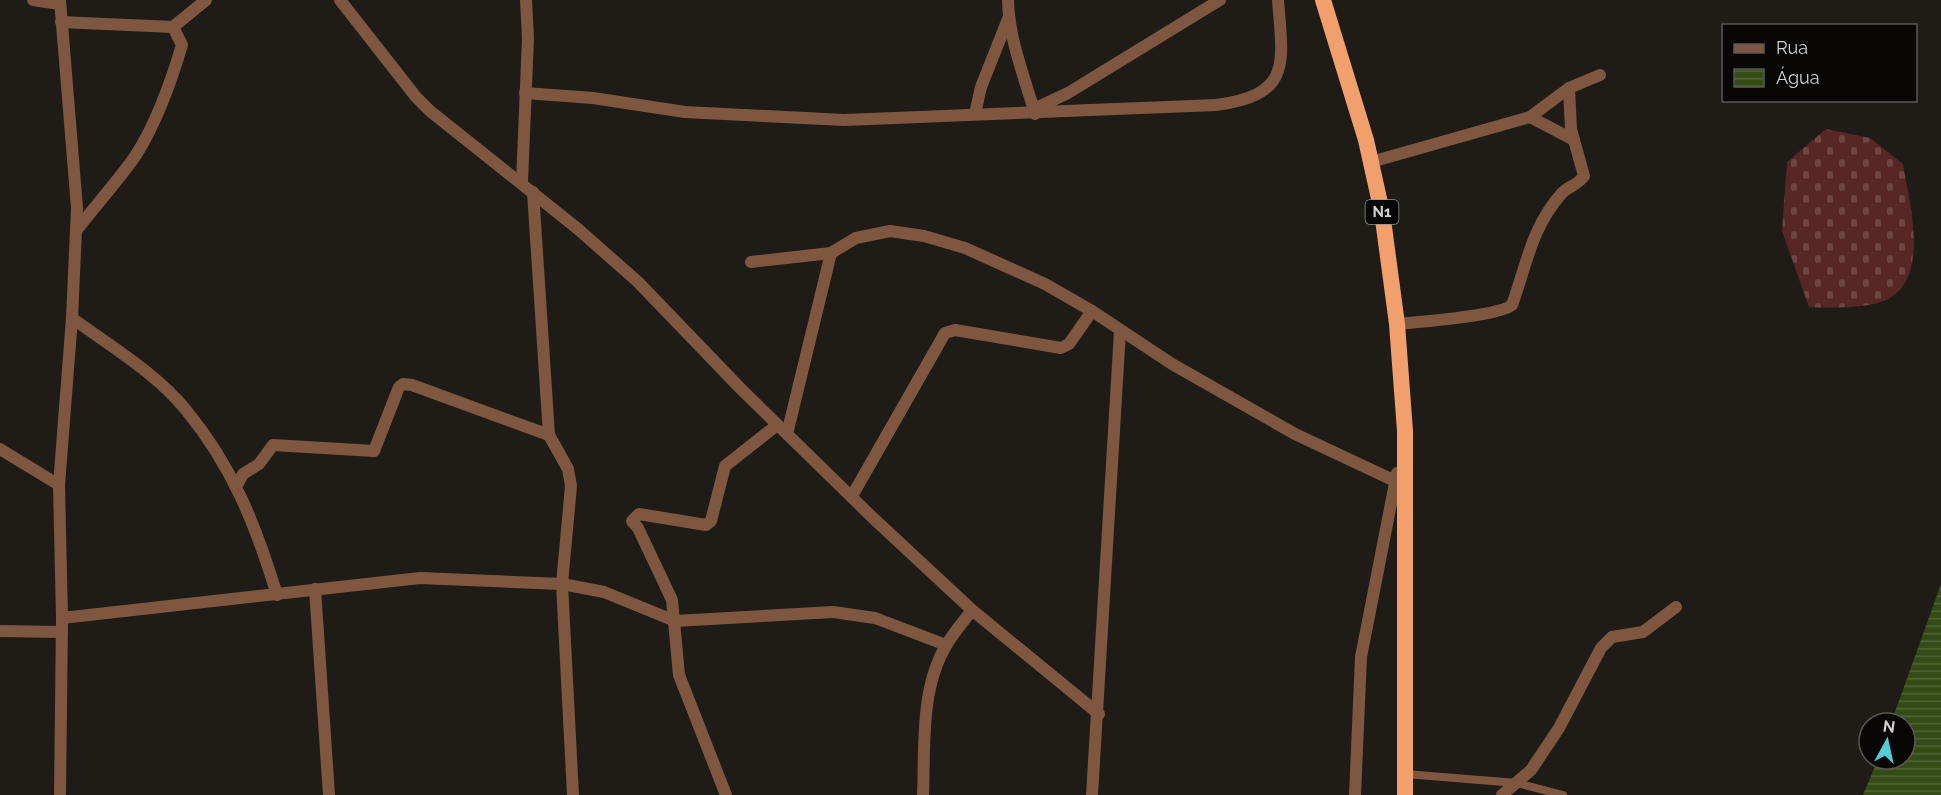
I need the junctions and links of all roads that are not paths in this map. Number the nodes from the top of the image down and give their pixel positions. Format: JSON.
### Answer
{"nodes":[{"id":1,"x":33,"y":0,"type":"edge"},
{"id":2,"x":206,"y":0,"type":"edge"},
{"id":3,"x":340,"y":0,"type":"edge"},
{"id":4,"x":526,"y":0,"type":"edge"},
{"id":5,"x":1008,"y":0,"type":"edge"},
{"id":6,"x":1220,"y":0,"type":"edge"},
{"id":7,"x":1278,"y":0,"type":"edge"},
{"id":8,"x":1323,"y":0,"type":"edge"},
{"id":9,"x":60,"y":2,"type":"edge"},
{"id":10,"x":1008,"y":18,"type":"junction"},
{"id":11,"x":61,"y":22,"type":"junction"},
{"id":12,"x":173,"y":27,"type":"junction"},
{"id":13,"x":1600,"y":75,"type":"dead end"},
{"id":14,"x":1569,"y":88,"type":"junction"},
{"id":15,"x":525,"y":93,"type":"junction"},
{"id":16,"x":1034,"y":111,"type":"junction"},
{"id":17,"x":975,"y":114,"type":"junction"},
{"id":18,"x":1530,"y":117,"type":"junction"},
{"id":19,"x":1574,"y":140,"type":"junction"},
{"id":20,"x":1371,"y":162,"type":"junction"},
{"id":21,"x":522,"y":182,"type":"junction"},
{"id":22,"x":533,"y":192,"type":"junction"},
{"id":23,"x":76,"y":231,"type":"junction"},
{"id":24,"x":831,"y":253,"type":"junction"},
{"id":25,"x":751,"y":262,"type":"dead end"},
{"id":26,"x":1092,"y":311,"type":"junction"},
{"id":27,"x":72,"y":318,"type":"junction"},
{"id":28,"x":1397,"y":324,"type":"junction"},
{"id":29,"x":1120,"y":332,"type":"junction"},
{"id":30,"x":777,"y":425,"type":"junction"},
{"id":31,"x":1405,"y":431,"type":"junction"},
{"id":32,"x":787,"y":434,"type":"junction"},
{"id":33,"x":549,"y":435,"type":"junction"},
{"id":34,"x":0,"y":449,"type":"edge"},
{"id":35,"x":1395,"y":481,"type":"junction"},
{"id":36,"x":59,"y":485,"type":"junction"},
{"id":37,"x":236,"y":487,"type":"junction"},
{"id":38,"x":852,"y":496,"type":"junction"},
{"id":39,"x":562,"y":584,"type":"junction"},
{"id":40,"x":315,"y":589,"type":"junction"},
{"id":41,"x":277,"y":595,"type":"junction"},
{"id":42,"x":1676,"y":608,"type":"dead end"},
{"id":43,"x":972,"y":610,"type":"junction"},
{"id":44,"x":62,"y":618,"type":"junction"},
{"id":45,"x":675,"y":621,"type":"junction"},
{"id":46,"x":0,"y":631,"type":"edge"},
{"id":47,"x":62,"y":632,"type":"junction"},
{"id":48,"x":946,"y":645,"type":"junction"},
{"id":49,"x":1099,"y":714,"type":"junction"},
{"id":50,"x":1406,"y":774,"type":"junction"},
{"id":51,"x":1517,"y":783,"type":"junction"},
{"id":52,"x":60,"y":795,"type":"edge"},
{"id":53,"x":329,"y":795,"type":"edge"},
{"id":54,"x":573,"y":795,"type":"edge"},
{"id":55,"x":726,"y":795,"type":"edge"},
{"id":56,"x":923,"y":795,"type":"edge"},
{"id":57,"x":1092,"y":795,"type":"edge"},
{"id":58,"x":1355,"y":795,"type":"edge"},
{"id":59,"x":1406,"y":795,"type":"edge"},
{"id":60,"x":1502,"y":795,"type":"edge"},
{"id":61,"x":1563,"y":795,"type":"edge"}],
"edges":[{"from":1,"to":9,"type":"street"},
{"from":2,"to":12,"type":"street"},
{"from":3,"to":21,"type":"street"},
{"from":4,"to":15,"type":"street"},
{"from":5,"to":10,"type":"street"},
{"from":6,"to":16,"type":"street"},
{"from":7,"to":16,"type":"street"},
{"from":8,"to":20,"type":"highway","number":"N1"},
{"from":9,"to":11,"type":"street"},
{"from":10,"to":16,"type":"street"},
{"from":10,"to":17,"type":"street"},
{"from":11,"to":12,"type":"street"},
{"from":11,"to":23,"type":"street"},
{"from":12,"to":23,"type":"street"},
{"from":13,"to":14,"type":"street"},
{"from":14,"to":18,"type":"street"},
{"from":14,"to":19,"type":"street"},
{"from":15,"to":17,"type":"street"},
{"from":15,"to":21,"type":"street"},
{"from":16,"to":17,"type":"street"},
{"from":18,"to":19,"type":"street"},
{"from":18,"to":20,"type":"street"},
{"from":19,"to":28,"type":"street"},
{"from":20,"to":28,"type":"highway","number":"N1"},
{"from":21,"to":22,"type":"street"},
{"from":22,"to":30,"type":"street"},
{"from":22,"to":33,"type":"street"},
{"from":23,"to":27,"type":"street"},
{"from":24,"to":25,"type":"street"},
{"from":24,"to":26,"type":"street"},
{"from":24,"to":32,"type":"street"},
{"from":26,"to":29,"type":"street"},
{"from":26,"to":38,"type":"street"},
{"from":27,"to":36,"type":"street"},
{"from":27,"to":37,"type":"street"},
{"from":28,"to":31,"type":"highway","number":"N1"},
{"from":29,"to":35,"type":"street"},
{"from":29,"to":49,"type":"street"},
{"from":30,"to":32,"type":"street"},
{"from":30,"to":45,"type":"street"},
{"from":31,"to":35,"type":"street"},
{"from":31,"to":50,"type":"highway","number":"N1"},
{"from":32,"to":38,"type":"street"},
{"from":33,"to":37,"type":"street"},
{"from":33,"to":39,"type":"street"},
{"from":34,"to":36,"type":"street"},
{"from":35,"to":58,"type":"street"},
{"from":36,"to":44,"type":"street"},
{"from":37,"to":41,"type":"street"},
{"from":38,"to":43,"type":"street"},
{"from":39,"to":40,"type":"street"},
{"from":39,"to":45,"type":"street"},
{"from":39,"to":54,"type":"street"},
{"from":40,"to":41,"type":"street"},
{"from":40,"to":53,"type":"street"},
{"from":41,"to":44,"type":"street"},
{"from":42,"to":51,"type":"street"},
{"from":43,"to":48,"type":"street"},
{"from":43,"to":49,"type":"street"},
{"from":44,"to":47,"type":"street"},
{"from":45,"to":48,"type":"street"},
{"from":45,"to":55,"type":"street"},
{"from":46,"to":47,"type":"street"},
{"from":47,"to":52,"type":"street"},
{"from":48,"to":56,"type":"street"},
{"from":49,"to":57,"type":"street"},
{"from":50,"to":51,"type":"lane"},
{"from":50,"to":59,"type":"highway","number":"N1"},
{"from":51,"to":60,"type":"street"},
{"from":51,"to":61,"type":"lane"}]}
